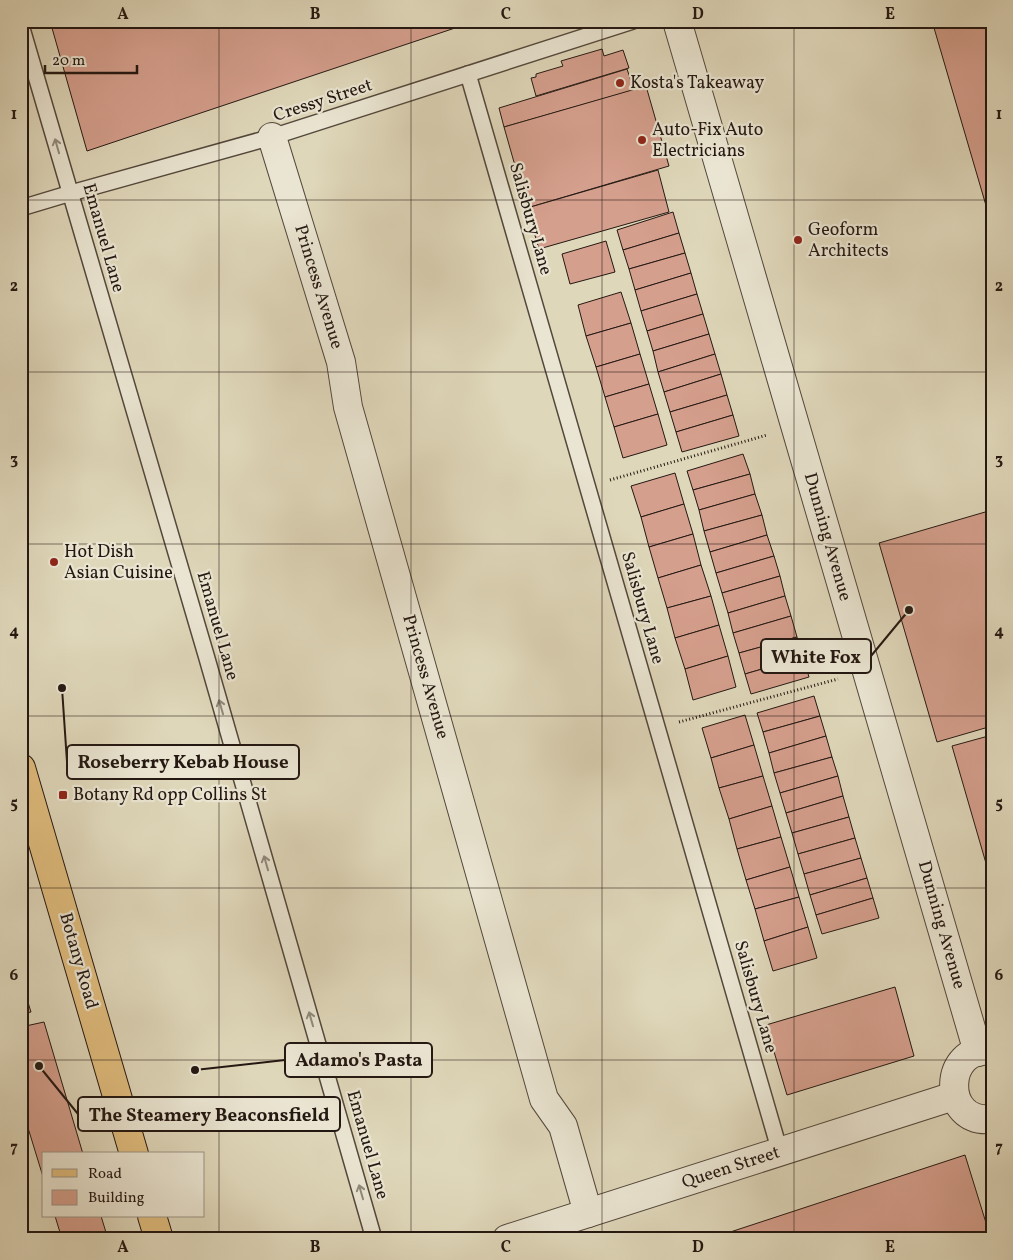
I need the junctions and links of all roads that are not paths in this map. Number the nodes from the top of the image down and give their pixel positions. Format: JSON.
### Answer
{"nodes":[{"id":1,"x":633,"y":21,"type":"edge"},
{"id":2,"x":677,"y":21,"type":"edge"},
{"id":3,"x":21,"y":25,"type":"edge"},
{"id":4,"x":468,"y":74,"type":"junction"},
{"id":5,"x":272,"y":137,"type":"junction"},
{"id":6,"x":71,"y":193,"type":"junction"},
{"id":7,"x":21,"y":208,"type":"edge"},
{"id":8,"x":21,"y":768,"type":"edge"},
{"id":9,"x":985,"y":1052,"type":"edge"},
{"id":10,"x":954,"y":1096,"type":"junction"},
{"id":11,"x":992,"y":1119,"type":"edge"},
{"id":12,"x":133,"y":1152,"type":"edge"},
{"id":13,"x":780,"y":1152,"type":"junction"},
{"id":14,"x":588,"y":1213,"type":"junction"},
{"id":15,"x":153,"y":1218,"type":"edge"},
{"id":16,"x":159,"y":1239,"type":"edge"},
{"id":17,"x":374,"y":1239,"type":"edge"},
{"id":18,"x":507,"y":1239,"type":"edge"}],
"edges":[{"from":1,"to":4,"type":"lane","name":"Cressy Street"},
{"from":2,"to":9,"type":"street","name":"Dunning Avenue"},
{"from":6,"to":3,"type":"lane","name":"Emanuel Lane","one_way":true},
{"from":4,"to":5,"type":"lane","name":"Cressy Street"},
{"from":4,"to":13,"type":"lane","name":"Salisbury Lane"},
{"from":5,"to":6,"type":"lane","name":"Cressy Street"},
{"from":5,"to":14,"type":"street","name":"Princess Avenue"},
{"from":6,"to":7,"type":"lane","name":"Cressy Street"},
{"from":17,"to":6,"type":"lane","name":"Emanuel Lane","one_way":true},
{"from":8,"to":12,"type":"main road","name":"Botany Road"},
{"from":9,"to":10,"type":"street"},
{"from":10,"to":11,"type":"street"},
{"from":10,"to":13,"type":"street","name":"Queen Street"},
{"from":13,"to":14,"type":"street","name":"Queen Street"},
{"from":14,"to":18,"type":"street","name":"Queen Street"},
{"from":15,"to":16,"type":"main road"}]}
